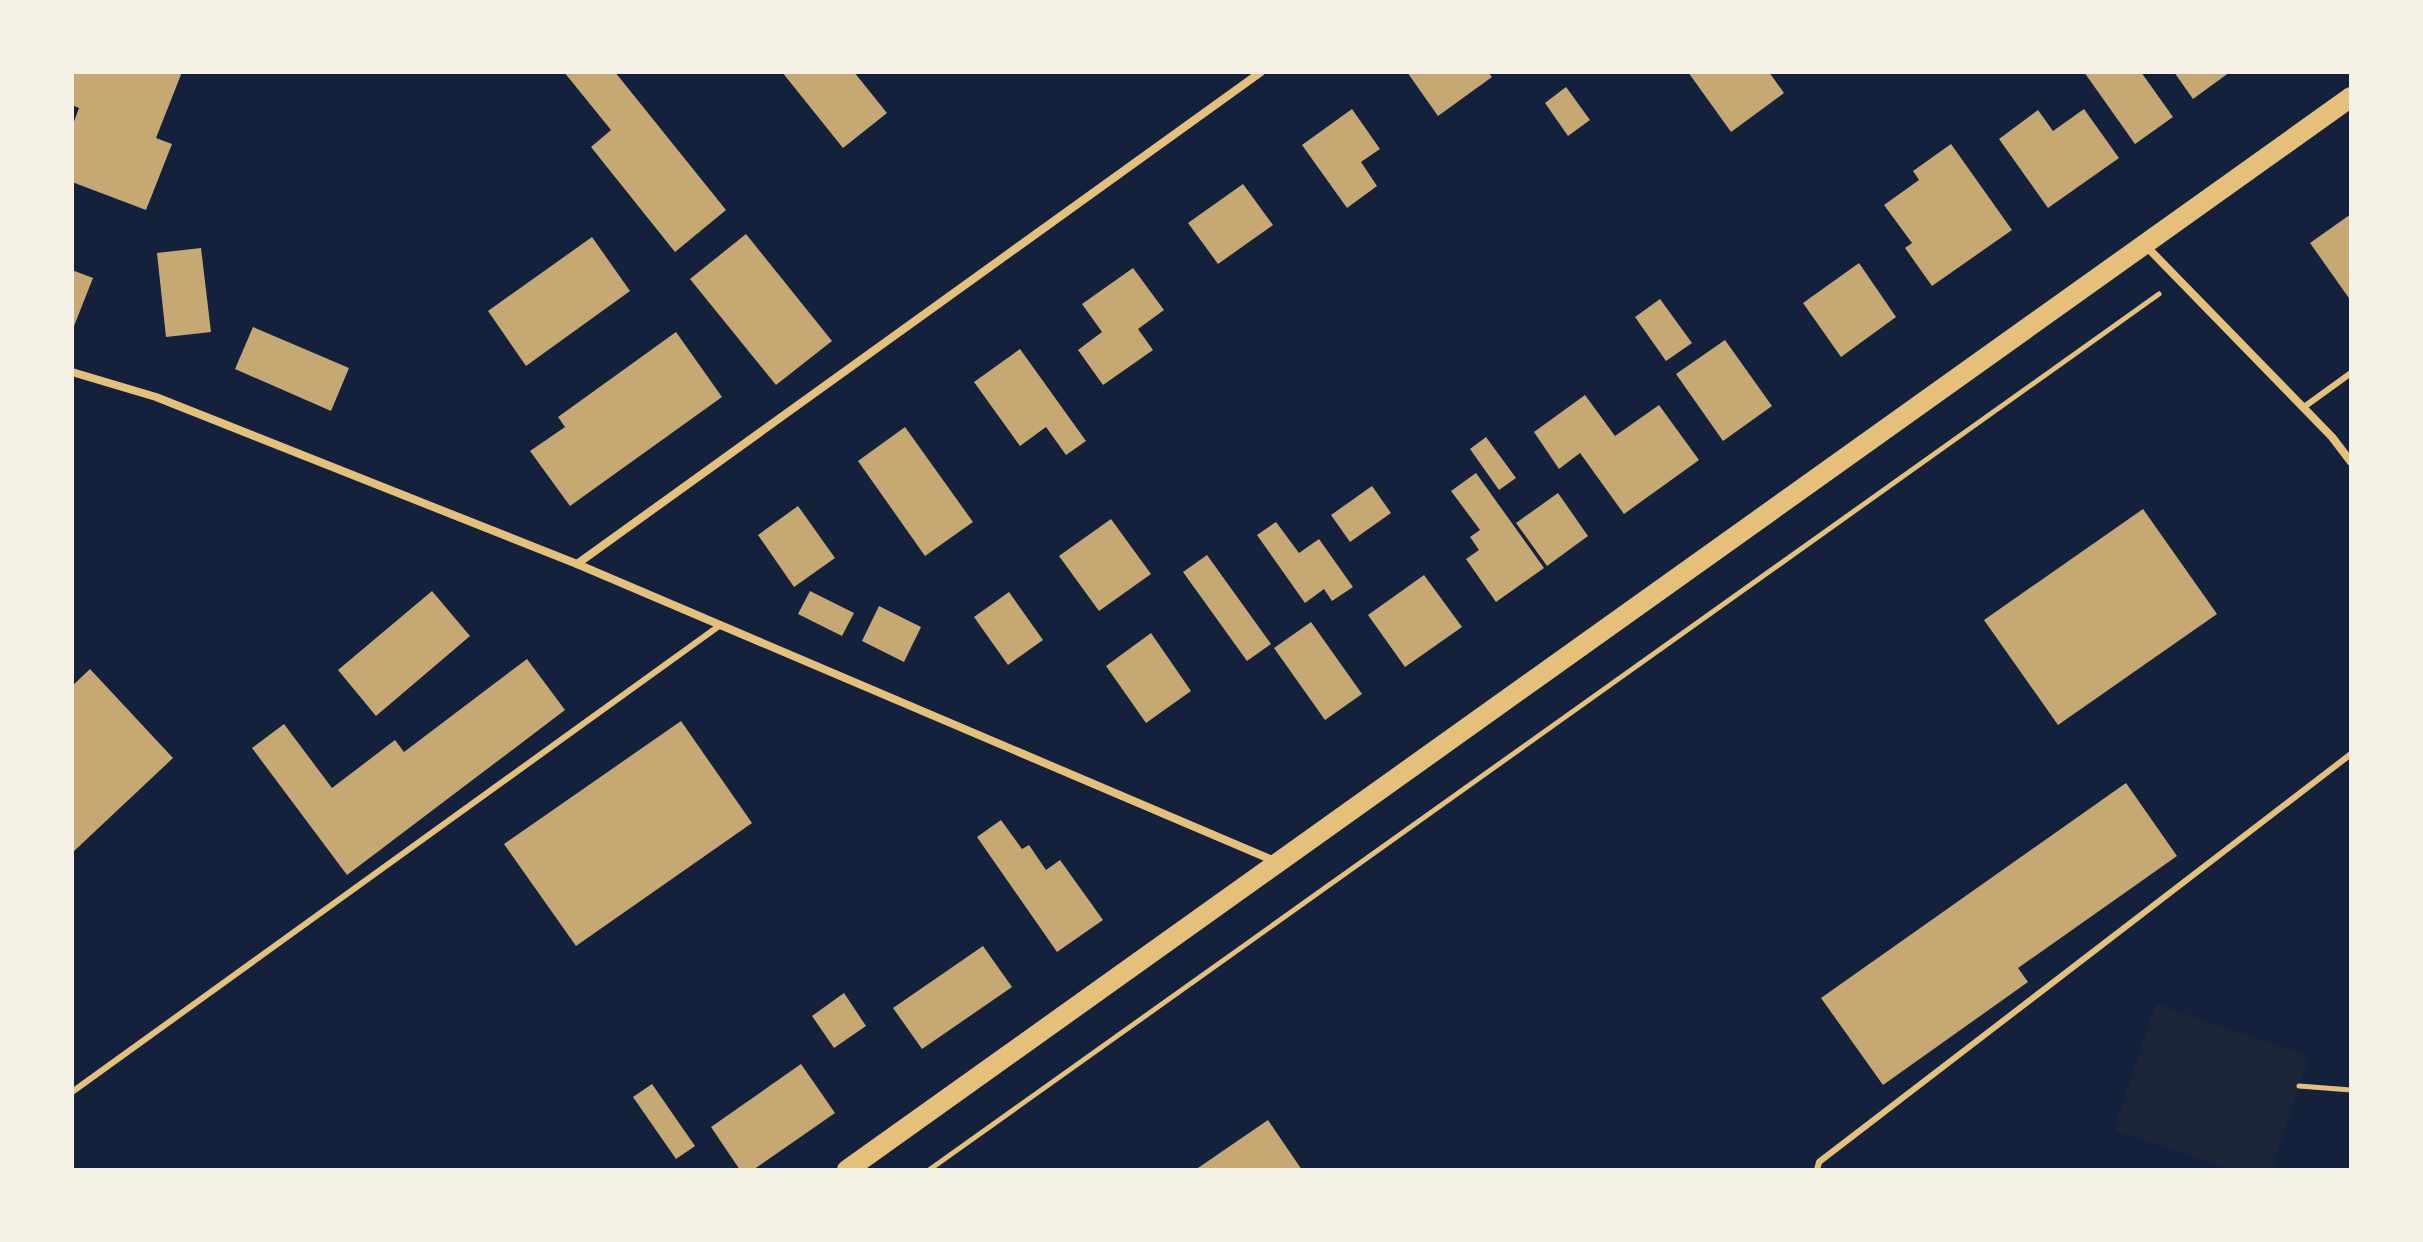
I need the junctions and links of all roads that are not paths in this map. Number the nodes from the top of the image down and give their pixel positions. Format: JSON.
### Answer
{"nodes":[{"id":1,"x":1261,"y":72,"type":"edge"},
{"id":2,"x":2351,"y":97,"type":"edge"},
{"id":3,"x":2144,"y":244,"type":"junction"},
{"id":4,"x":72,"y":372,"type":"edge"},
{"id":5,"x":2351,"y":373,"type":"edge"},
{"id":6,"x":2304,"y":407,"type":"junction"},
{"id":7,"x":2351,"y":462,"type":"edge"},
{"id":8,"x":577,"y":564,"type":"junction"},
{"id":9,"x":719,"y":626,"type":"junction"},
{"id":10,"x":2351,"y":754,"type":"edge"},
{"id":11,"x":1278,"y":862,"type":"junction"},
{"id":12,"x":72,"y":1092,"type":"edge"},
{"id":13,"x":847,"y":1170,"type":"edge"},
{"id":14,"x":1817,"y":1170,"type":"edge"}],
"edges":[{"from":1,"to":8,"type":"street"},
{"from":2,"to":3,"type":"main road"},
{"from":3,"to":6,"type":"street"},
{"from":3,"to":11,"type":"main road"},
{"from":4,"to":8,"type":"street"},
{"from":5,"to":6,"type":"lane"},
{"from":6,"to":7,"type":"street"},
{"from":8,"to":9,"type":"street"},
{"from":9,"to":11,"type":"street"},
{"from":9,"to":12,"type":"lane"},
{"from":10,"to":14,"type":"lane"},
{"from":11,"to":13,"type":"main road"}]}
